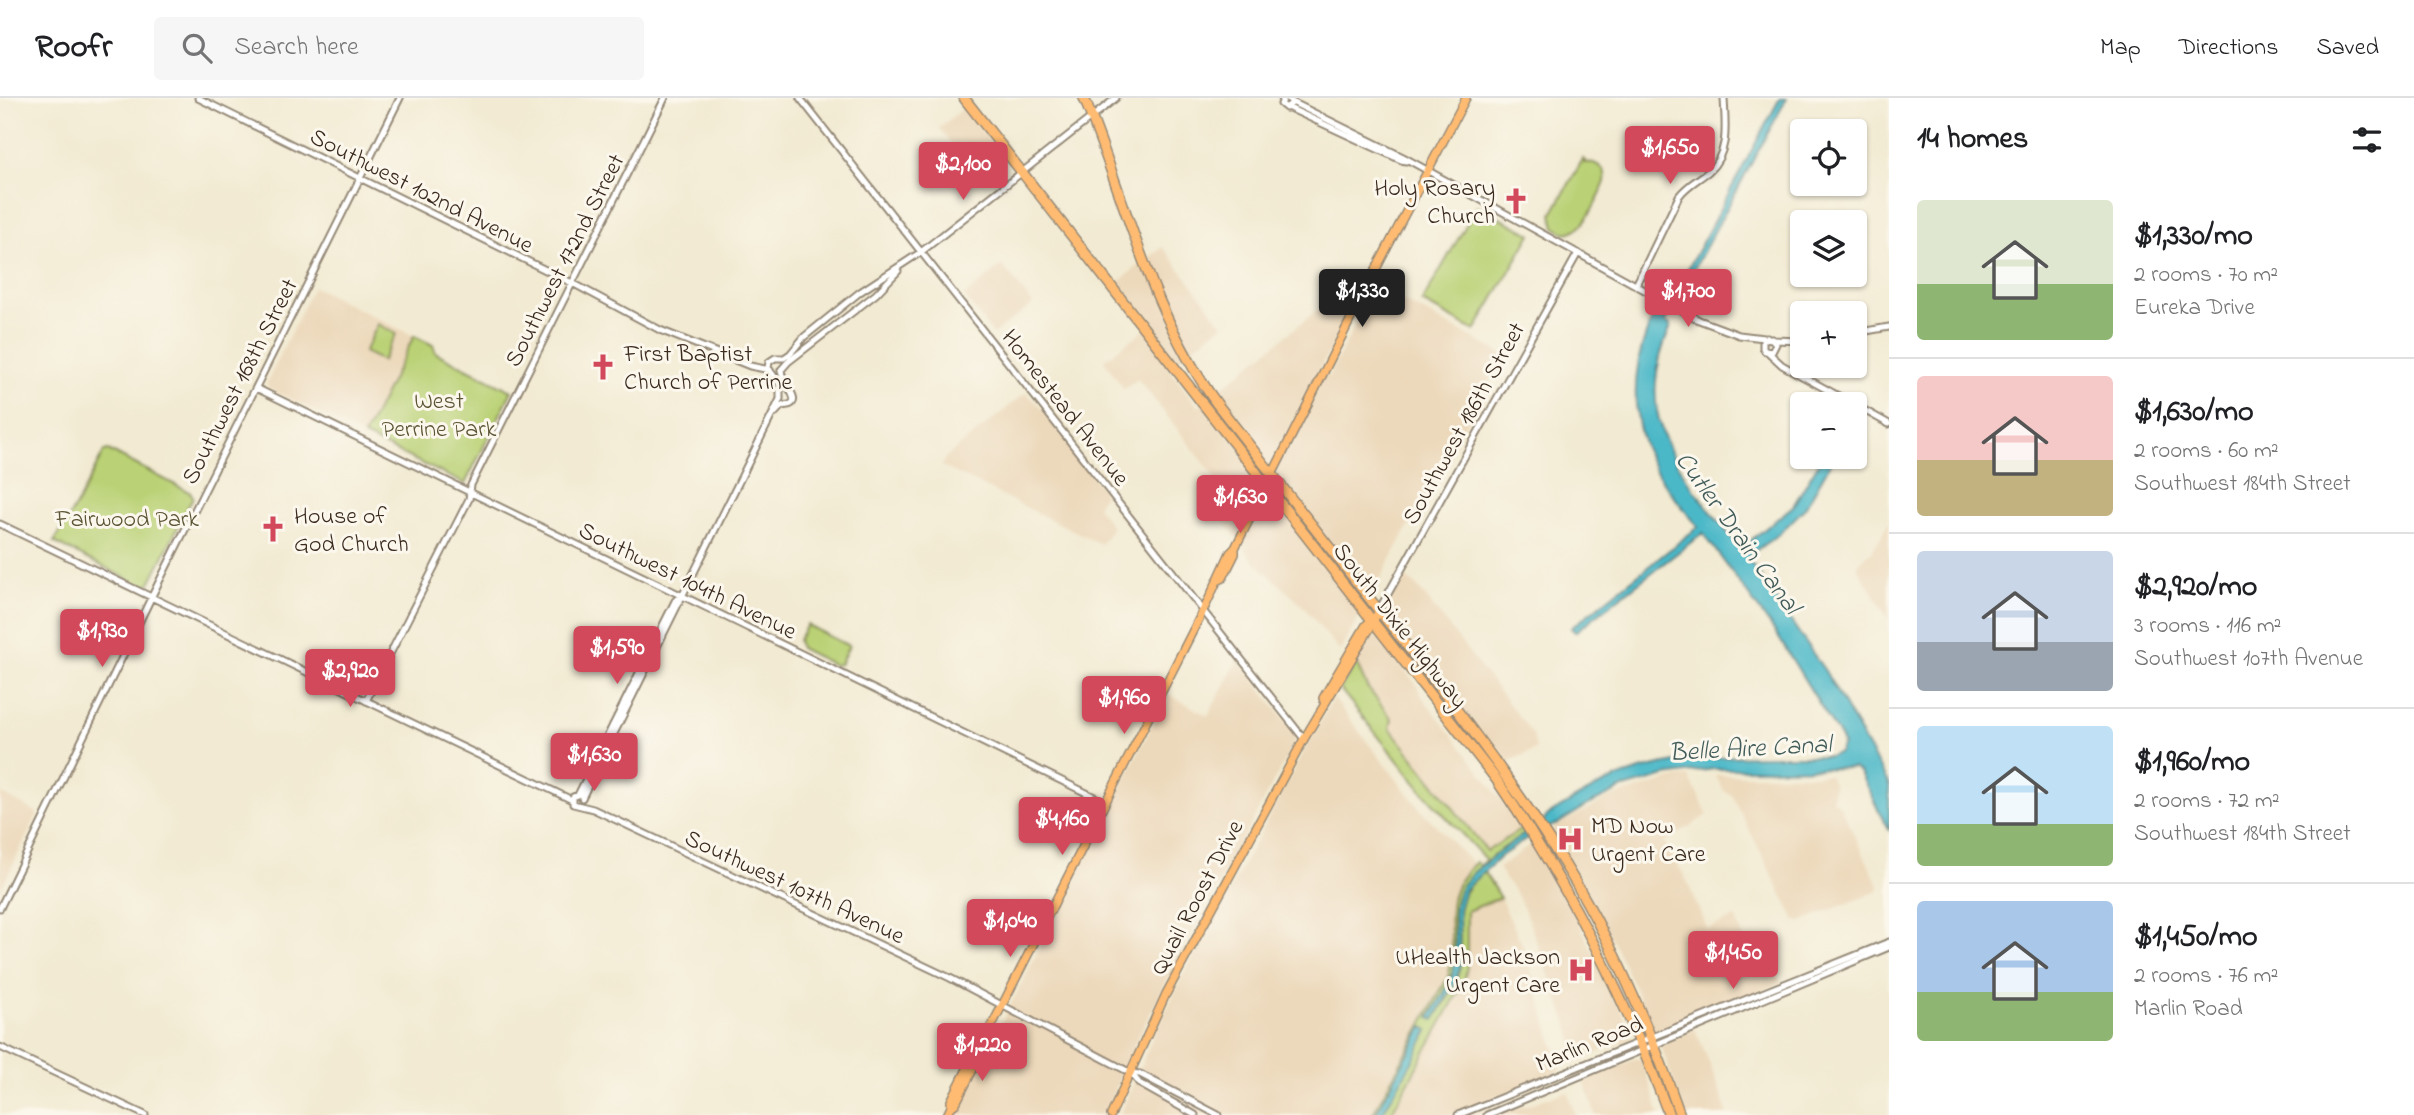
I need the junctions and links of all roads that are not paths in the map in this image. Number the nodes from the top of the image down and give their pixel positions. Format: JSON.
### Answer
{"nodes":[{"id":1,"x":198,"y":98,"type":"edge"},
{"id":2,"x":400,"y":98,"type":"edge"},
{"id":3,"x":666,"y":98,"type":"edge"},
{"id":4,"x":800,"y":98,"type":"edge"},
{"id":5,"x":964,"y":98,"type":"edge"},
{"id":6,"x":1084,"y":98,"type":"edge"},
{"id":7,"x":1116,"y":98,"type":"edge"},
{"id":8,"x":1466,"y":98,"type":"edge"},
{"id":9,"x":1724,"y":98,"type":"edge"},
{"id":10,"x":1284,"y":101,"type":"edge"},
{"id":11,"x":1091,"y":117,"type":"junction"},
{"id":12,"x":1428,"y":171,"type":"junction"},
{"id":13,"x":1022,"y":173,"type":"junction"},
{"id":14,"x":360,"y":178,"type":"junction"},
{"id":15,"x":921,"y":252,"type":"junction"},
{"id":16,"x":1578,"y":253,"type":"junction"},
{"id":17,"x":903,"y":266,"type":"junction"},
{"id":18,"x":572,"y":284,"type":"junction"},
{"id":19,"x":1636,"y":285,"type":"junction"},
{"id":20,"x":1889,"y":327,"type":"edge"},
{"id":21,"x":1867,"y":331,"type":"edge"},
{"id":22,"x":1753,"y":338,"type":"junction"},
{"id":23,"x":1790,"y":341,"type":"edge"},
{"id":24,"x":1772,"y":345,"type":"junction"},
{"id":25,"x":779,"y":359,"type":"junction"},
{"id":26,"x":769,"y":362,"type":"junction"},
{"id":27,"x":745,"y":363,"type":"junction"},
{"id":28,"x":782,"y":369,"type":"junction"},
{"id":29,"x":771,"y":371,"type":"junction"},
{"id":30,"x":256,"y":388,"type":"junction"},
{"id":31,"x":1207,"y":390,"type":"junction"},
{"id":32,"x":790,"y":391,"type":"junction"},
{"id":33,"x":1831,"y":392,"type":"edge"},
{"id":34,"x":1197,"y":397,"type":"junction"},
{"id":35,"x":782,"y":399,"type":"junction"},
{"id":36,"x":1867,"y":412,"type":"edge"},
{"id":37,"x":1889,"y":424,"type":"edge"},
{"id":38,"x":1273,"y":476,"type":"junction"},
{"id":39,"x":1267,"y":486,"type":"junction"},
{"id":40,"x":470,"y":492,"type":"junction"},
{"id":41,"x":0,"y":524,"type":"edge"},
{"id":42,"x":1317,"y":531,"type":"junction"},
{"id":43,"x":1308,"y":538,"type":"junction"},
{"id":44,"x":681,"y":596,"type":"junction"},
{"id":45,"x":150,"y":598,"type":"junction"},
{"id":46,"x":1379,"y":610,"type":"junction"},
{"id":47,"x":1203,"y":611,"type":"junction"},
{"id":48,"x":1373,"y":620,"type":"junction"},
{"id":49,"x":1422,"y":683,"type":"junction"},
{"id":50,"x":1440,"y":688,"type":"junction"},
{"id":51,"x":1430,"y":693,"type":"junction"},
{"id":52,"x":1448,"y":698,"type":"junction"},
{"id":53,"x":366,"y":701,"type":"junction"},
{"id":54,"x":1304,"y":739,"type":"junction"},
{"id":55,"x":578,"y":799,"type":"junction"},
{"id":56,"x":1105,"y":802,"type":"junction"},
{"id":57,"x":1533,"y":825,"type":"junction"},
{"id":58,"x":1539,"y":835,"type":"junction"},
{"id":59,"x":0,"y":908,"type":"edge"},
{"id":60,"x":1598,"y":925,"type":"junction"},
{"id":61,"x":1589,"y":930,"type":"junction"},
{"id":62,"x":1889,"y":942,"type":"edge"},
{"id":63,"x":1889,"y":947,"type":"edge"},
{"id":64,"x":1002,"y":1005,"type":"junction"},
{"id":65,"x":1647,"y":1043,"type":"junction"},
{"id":66,"x":0,"y":1047,"type":"edge"},
{"id":67,"x":1592,"y":1060,"type":"junction"},
{"id":68,"x":1589,"y":1072,"type":"junction"},
{"id":69,"x":1131,"y":1073,"type":"junction"},
{"id":70,"x":1537,"y":1083,"type":"junction"},
{"id":71,"x":1520,"y":1090,"type":"junction"},
{"id":72,"x":1541,"y":1091,"type":"junction"},
{"id":73,"x":1186,"y":1098,"type":"junction"},
{"id":74,"x":1524,"y":1099,"type":"junction"},
{"id":75,"x":1181,"y":1107,"type":"junction"},
{"id":76,"x":145,"y":1115,"type":"edge"},
{"id":77,"x":947,"y":1115,"type":"edge"},
{"id":78,"x":1111,"y":1115,"type":"edge"},
{"id":79,"x":1195,"y":1115,"type":"edge"},
{"id":80,"x":1218,"y":1115,"type":"edge"},
{"id":81,"x":1458,"y":1115,"type":"edge"},
{"id":82,"x":1487,"y":1115,"type":"edge"},
{"id":83,"x":1669,"y":1115,"type":"edge"},
{"id":84,"x":1680,"y":1115,"type":"edge"}],
"edges":[{"from":1,"to":14,"type":"street","name":"Southwest 102nd Avenue"},
{"from":2,"to":14,"type":"street","name":"Southwest 168th Street"},
{"from":3,"to":18,"type":"street","name":"Southwest 172nd Street"},
{"from":4,"to":15,"type":"street","name":"Homestead Avenue"},
{"from":5,"to":13,"type":"highway","name":"South Dixie Highway"},
{"from":6,"to":11,"type":"highway","name":"South Dixie Highway"},
{"from":7,"to":11,"type":"street"},
{"from":8,"to":12,"type":"main road"},
{"from":9,"to":19,"type":"street"},
{"from":10,"to":12,"type":"street"},
{"from":11,"to":13,"type":"street"},
{"from":11,"to":31,"type":"highway","name":"South Dixie Highway"},
{"from":12,"to":16,"type":"street"},
{"from":12,"to":38,"type":"main road"},
{"from":13,"to":15,"type":"street"},
{"from":13,"to":34,"type":"highway","name":"South Dixie Highway"},
{"from":14,"to":18,"type":"street","name":"Southwest 102nd Avenue"},
{"from":14,"to":30,"type":"street","name":"Southwest 168th Street"},
{"from":15,"to":17,"type":"street"},
{"from":15,"to":47,"type":"street","name":"Homestead Avenue"},
{"from":16,"to":19,"type":"street"},
{"from":16,"to":46,"type":"street","name":"Southwest 186th Street"},
{"from":17,"to":25,"type":"street"},
{"from":17,"to":28,"type":"street"},
{"from":18,"to":27,"type":"street","name":"Southwest 102nd Avenue"},
{"from":18,"to":40,"type":"street","name":"Southwest 172nd Street"},
{"from":19,"to":22,"type":"street"},
{"from":20,"to":21,"type":"street"},
{"from":22,"to":24,"type":"street"},
{"from":22,"to":24,"type":"street"},
{"from":23,"to":24,"type":"street"},
{"from":24,"to":33,"type":"street"},
{"from":25,"to":26,"type":"street","name":"Southwest 102nd Avenue"},
{"from":25,"to":28,"type":"street"},
{"from":26,"to":27,"type":"street","name":"Southwest 102nd Avenue"},
{"from":26,"to":29,"type":"street"},
{"from":27,"to":29,"type":"street","name":"Southwest 102nd Avenue"},
{"from":28,"to":29,"type":"street"},
{"from":28,"to":32,"type":"street"},
{"from":29,"to":35,"type":"street"},
{"from":30,"to":40,"type":"street","name":"Southwest 104th Avenue"},
{"from":30,"to":45,"type":"street","name":"Southwest 168th Street"},
{"from":31,"to":34,"type":"highway"},
{"from":31,"to":38,"type":"highway","name":"South Dixie Highway"},
{"from":32,"to":35,"type":"street"},
{"from":32,"to":35,"type":"street"},
{"from":34,"to":39,"type":"highway","name":"South Dixie Highway"},
{"from":35,"to":44,"type":"street"},
{"from":36,"to":37,"type":"street"},
{"from":38,"to":39,"type":"main road"},
{"from":38,"to":42,"type":"highway","name":"South Dixie Highway"},
{"from":39,"to":43,"type":"highway","name":"South Dixie Highway"},
{"from":39,"to":47,"type":"main road"},
{"from":40,"to":44,"type":"street","name":"Southwest 104th Avenue"},
{"from":40,"to":53,"type":"street","name":"Southwest 172nd Street"},
{"from":41,"to":45,"type":"street","name":"Southwest 107th Avenue"},
{"from":42,"to":43,"type":"highway"},
{"from":42,"to":46,"type":"highway","name":"South Dixie Highway"},
{"from":43,"to":48,"type":"highway","name":"South Dixie Highway"},
{"from":44,"to":55,"type":"street"},
{"from":44,"to":56,"type":"street","name":"Southwest 104th Avenue"},
{"from":45,"to":53,"type":"street","name":"Southwest 107th Avenue"},
{"from":45,"to":59,"type":"street","name":"Southwest 168th Street"},
{"from":46,"to":48,"type":"main road","name":"Quail Roost Drive"},
{"from":46,"to":50,"type":"highway","name":"South Dixie Highway"},
{"from":47,"to":54,"type":"street","name":"Homestead Avenue"},
{"from":47,"to":56,"type":"main road"},
{"from":48,"to":49,"type":"highway","name":"South Dixie Highway"},
{"from":48,"to":54,"type":"main road","name":"Quail Roost Drive"},
{"from":49,"to":50,"type":"highway"},
{"from":49,"to":51,"type":"highway","name":"South Dixie Highway"},
{"from":50,"to":52,"type":"highway","name":"South Dixie Highway"},
{"from":51,"to":52,"type":"highway"},
{"from":51,"to":57,"type":"highway","name":"South Dixie Highway"},
{"from":52,"to":57,"type":"highway","name":"South Dixie Highway"},
{"from":53,"to":55,"type":"street","name":"Southwest 107th Avenue"},
{"from":54,"to":69,"type":"main road","name":"Quail Roost Drive"},
{"from":55,"to":64,"type":"street","name":"Southwest 107th Avenue"},
{"from":56,"to":64,"type":"main road"},
{"from":57,"to":58,"type":"highway","name":"South Dixie Highway"},
{"from":58,"to":60,"type":"highway","name":"South Dixie Highway"},
{"from":58,"to":61,"type":"highway","name":"South Dixie Highway"},
{"from":60,"to":61,"type":"highway"},
{"from":60,"to":65,"type":"highway","name":"South Dixie Highway"},
{"from":61,"to":65,"type":"highway","name":"South Dixie Highway"},
{"from":62,"to":65,"type":"street","name":"Marlin Road"},
{"from":63,"to":65,"type":"street","name":"Marlin Road"},
{"from":64,"to":69,"type":"street","name":"Southwest 107th Avenue"},
{"from":64,"to":77,"type":"main road"},
{"from":65,"to":67,"type":"street","name":"Marlin Road"},
{"from":65,"to":68,"type":"street","name":"Marlin Road"},
{"from":65,"to":83,"type":"highway","name":"South Dixie Highway"},
{"from":65,"to":84,"type":"highway","name":"South Dixie Highway"},
{"from":66,"to":76,"type":"street"},
{"from":67,"to":68,"type":"street"},
{"from":67,"to":70,"type":"street","name":"Marlin Road"},
{"from":68,"to":72,"type":"street","name":"Marlin Road"},
{"from":69,"to":73,"type":"street","name":"Southwest 107th Avenue"},
{"from":69,"to":75,"type":"street","name":"Southwest 107th Avenue"},
{"from":69,"to":78,"type":"main road","name":"Quail Roost Drive"},
{"from":70,"to":71,"type":"street","name":"Marlin Road"},
{"from":70,"to":72,"type":"street"},
{"from":71,"to":74,"type":"street"},
{"from":71,"to":81,"type":"street","name":"Marlin Road"},
{"from":72,"to":74,"type":"street","name":"Marlin Road"},
{"from":73,"to":75,"type":"street"},
{"from":73,"to":80,"type":"street","name":"Southwest 107th Avenue"},
{"from":74,"to":82,"type":"street","name":"Marlin Road"},
{"from":75,"to":79,"type":"street","name":"Southwest 107th Avenue"}]}
